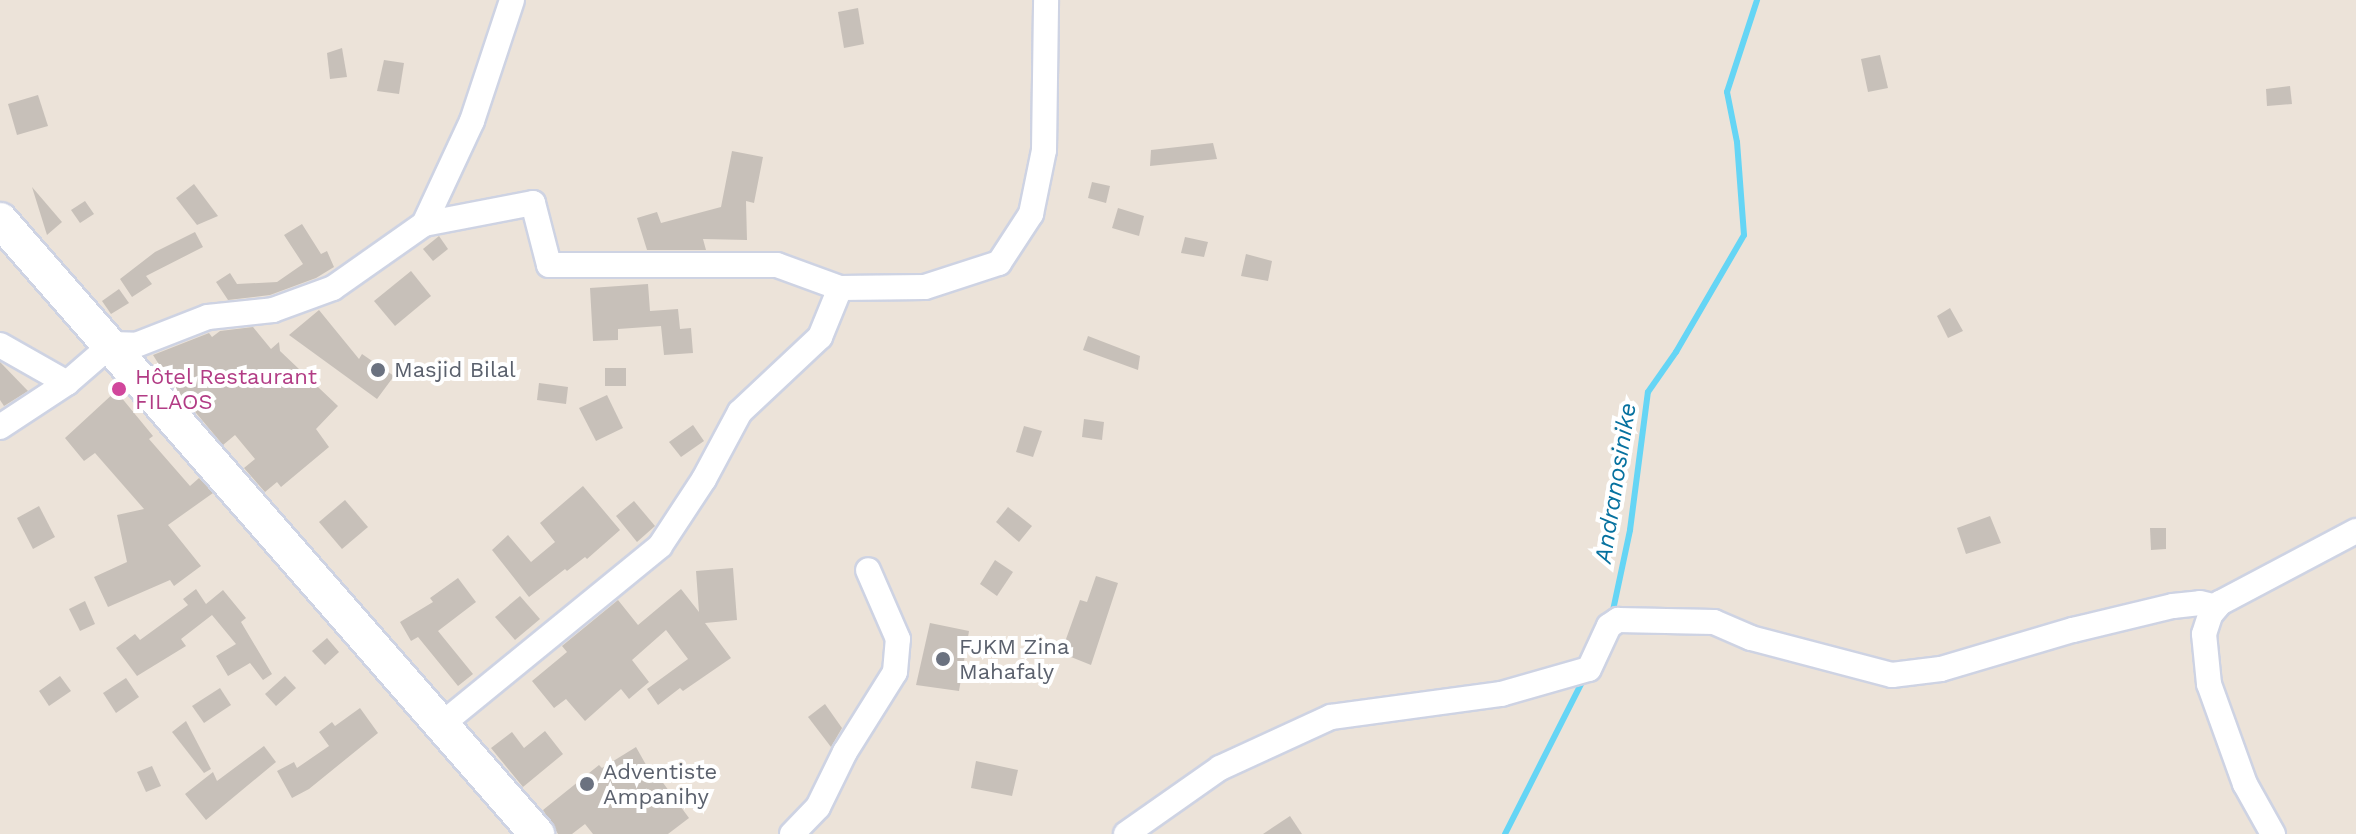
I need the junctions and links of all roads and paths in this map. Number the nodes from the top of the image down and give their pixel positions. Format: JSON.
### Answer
{"nodes":[{"id":1,"x":512,"y":0,"type":"edge"},
{"id":2,"x":1046,"y":0,"type":"edge"},
{"id":3,"x":0,"y":220,"type":"edge"},
{"id":4,"x":424,"y":224,"type":"junction"},
{"id":5,"x":840,"y":288,"type":"junction"},
{"id":6,"x":112,"y":344,"type":"junction"},
{"id":7,"x":0,"y":345,"type":"edge"},
{"id":8,"x":67,"y":383,"type":"junction"},
{"id":9,"x":0,"y":427,"type":"edge"},
{"id":10,"x":2356,"y":531,"type":"edge"},
{"id":11,"x":868,"y":570,"type":"dead end"},
{"id":12,"x":2217,"y":607,"type":"junction"},
{"id":13,"x":442,"y":724,"type":"junction"},
{"id":14,"x":537,"y":834,"type":"edge"},
{"id":15,"x":792,"y":834,"type":"edge"},
{"id":16,"x":1126,"y":834,"type":"edge"},
{"id":17,"x":2273,"y":834,"type":"edge"}],
"edges":[{"from":1,"to":4,"type":"street"},
{"from":2,"to":5,"type":"street"},
{"from":3,"to":6,"type":"main road"},
{"from":4,"to":5,"type":"street"},
{"from":4,"to":6,"type":"street"},
{"from":5,"to":13,"type":"street"},
{"from":6,"to":8,"type":"street"},
{"from":6,"to":13,"type":"main road"},
{"from":7,"to":8,"type":"street"},
{"from":8,"to":9,"type":"street"},
{"from":10,"to":12,"type":"street"},
{"from":11,"to":15,"type":"street"},
{"from":12,"to":16,"type":"street"},
{"from":12,"to":17,"type":"street"},
{"from":13,"to":14,"type":"main road"}]}
